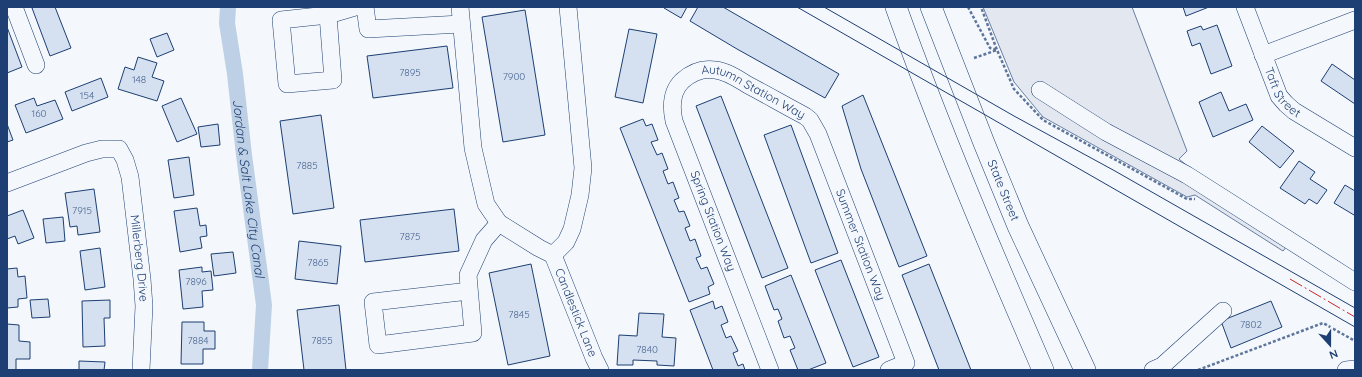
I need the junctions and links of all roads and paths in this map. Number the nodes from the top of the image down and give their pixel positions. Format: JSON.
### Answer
{"nodes":[{"id":1,"x":14,"y":7,"type":"edge"},
{"id":2,"x":355,"y":7,"type":"edge"},
{"id":3,"x":365,"y":7,"type":"edge"},
{"id":4,"x":460,"y":7,"type":"edge"},
{"id":5,"x":568,"y":7,"type":"edge"},
{"id":6,"x":896,"y":7,"type":"edge"},
{"id":7,"x":931,"y":7,"type":"edge"},
{"id":8,"x":981,"y":7,"type":"edge"},
{"id":9,"x":1245,"y":7,"type":"edge"},
{"id":10,"x":328,"y":15,"type":"junction"},
{"id":11,"x":1355,"y":20,"type":"edge"},
{"id":12,"x":461,"y":24,"type":"junction"},
{"id":13,"x":1263,"y":55,"type":"junction"},
{"id":14,"x":974,"y":58,"type":"dead end"},
{"id":15,"x":36,"y":65,"type":"dead end"},
{"id":16,"x":688,"y":75,"type":"joint"},
{"id":17,"x":1040,"y":90,"type":"dead end"},
{"id":18,"x":814,"y":125,"type":"joint"},
{"id":19,"x":1355,"y":148,"type":"edge"},
{"id":20,"x":7,"y":183,"type":"edge"},
{"id":21,"x":499,"y":223,"type":"junction"},
{"id":22,"x":553,"y":254,"type":"junction"},
{"id":23,"x":1355,"y":282,"type":"edge"},
{"id":24,"x":469,"y":290,"type":"junction"},
{"id":25,"x":1223,"y":310,"type":"dead end"},
{"id":26,"x":1355,"y":341,"type":"edge"},
{"id":27,"x":1355,"y":369,"type":"edge"},
{"id":28,"x":141,"y":370,"type":"edge"},
{"id":29,"x":600,"y":370,"type":"edge"},
{"id":30,"x":770,"y":370,"type":"edge"},
{"id":31,"x":889,"y":370,"type":"edge"},
{"id":32,"x":1044,"y":370,"type":"edge"},
{"id":33,"x":1085,"y":370,"type":"edge"},
{"id":34,"x":1153,"y":370,"type":"edge"},
{"id":35,"x":1198,"y":370,"type":"edge"},
{"id":36,"x":1346,"y":370,"type":"edge"}],
"edges":[{"from":1,"to":15,"type":"street"},
{"from":2,"to":10,"type":"street"},
{"from":3,"to":12,"type":"street"},
{"from":4,"to":12,"type":"street"},
{"from":5,"to":22,"type":"street"},
{"from":6,"to":32,"type":"main road"},
{"from":7,"to":33,"type":"main road","name":"State Street"},
{"from":8,"to":14,"type":"path"},
{"from":9,"to":13,"type":"street","name":"Taft Street"},
{"from":10,"to":10,"type":"street"},
{"from":11,"to":13,"type":"street"},
{"from":12,"to":21,"type":"street"},
{"from":13,"to":19,"type":"street","name":"Taft Street"},
{"from":16,"to":18,"type":"street","name":"Autumn Station Way"},
{"from":16,"to":30,"type":"street","name":"Spring Station Way"},
{"from":17,"to":23,"type":"street"},
{"from":18,"to":31,"type":"street","name":"Summer Station Way"},
{"from":20,"to":28,"type":"street","name":"Millerberg Drive"},
{"from":21,"to":22,"type":"street"},
{"from":21,"to":24,"type":"street"},
{"from":22,"to":29,"type":"street","name":"Candlestick Lane"},
{"from":24,"to":24,"type":"street"},
{"from":25,"to":34,"type":"street"},
{"from":26,"to":35,"type":"path"},
{"from":27,"to":36,"type":"street"}]}
